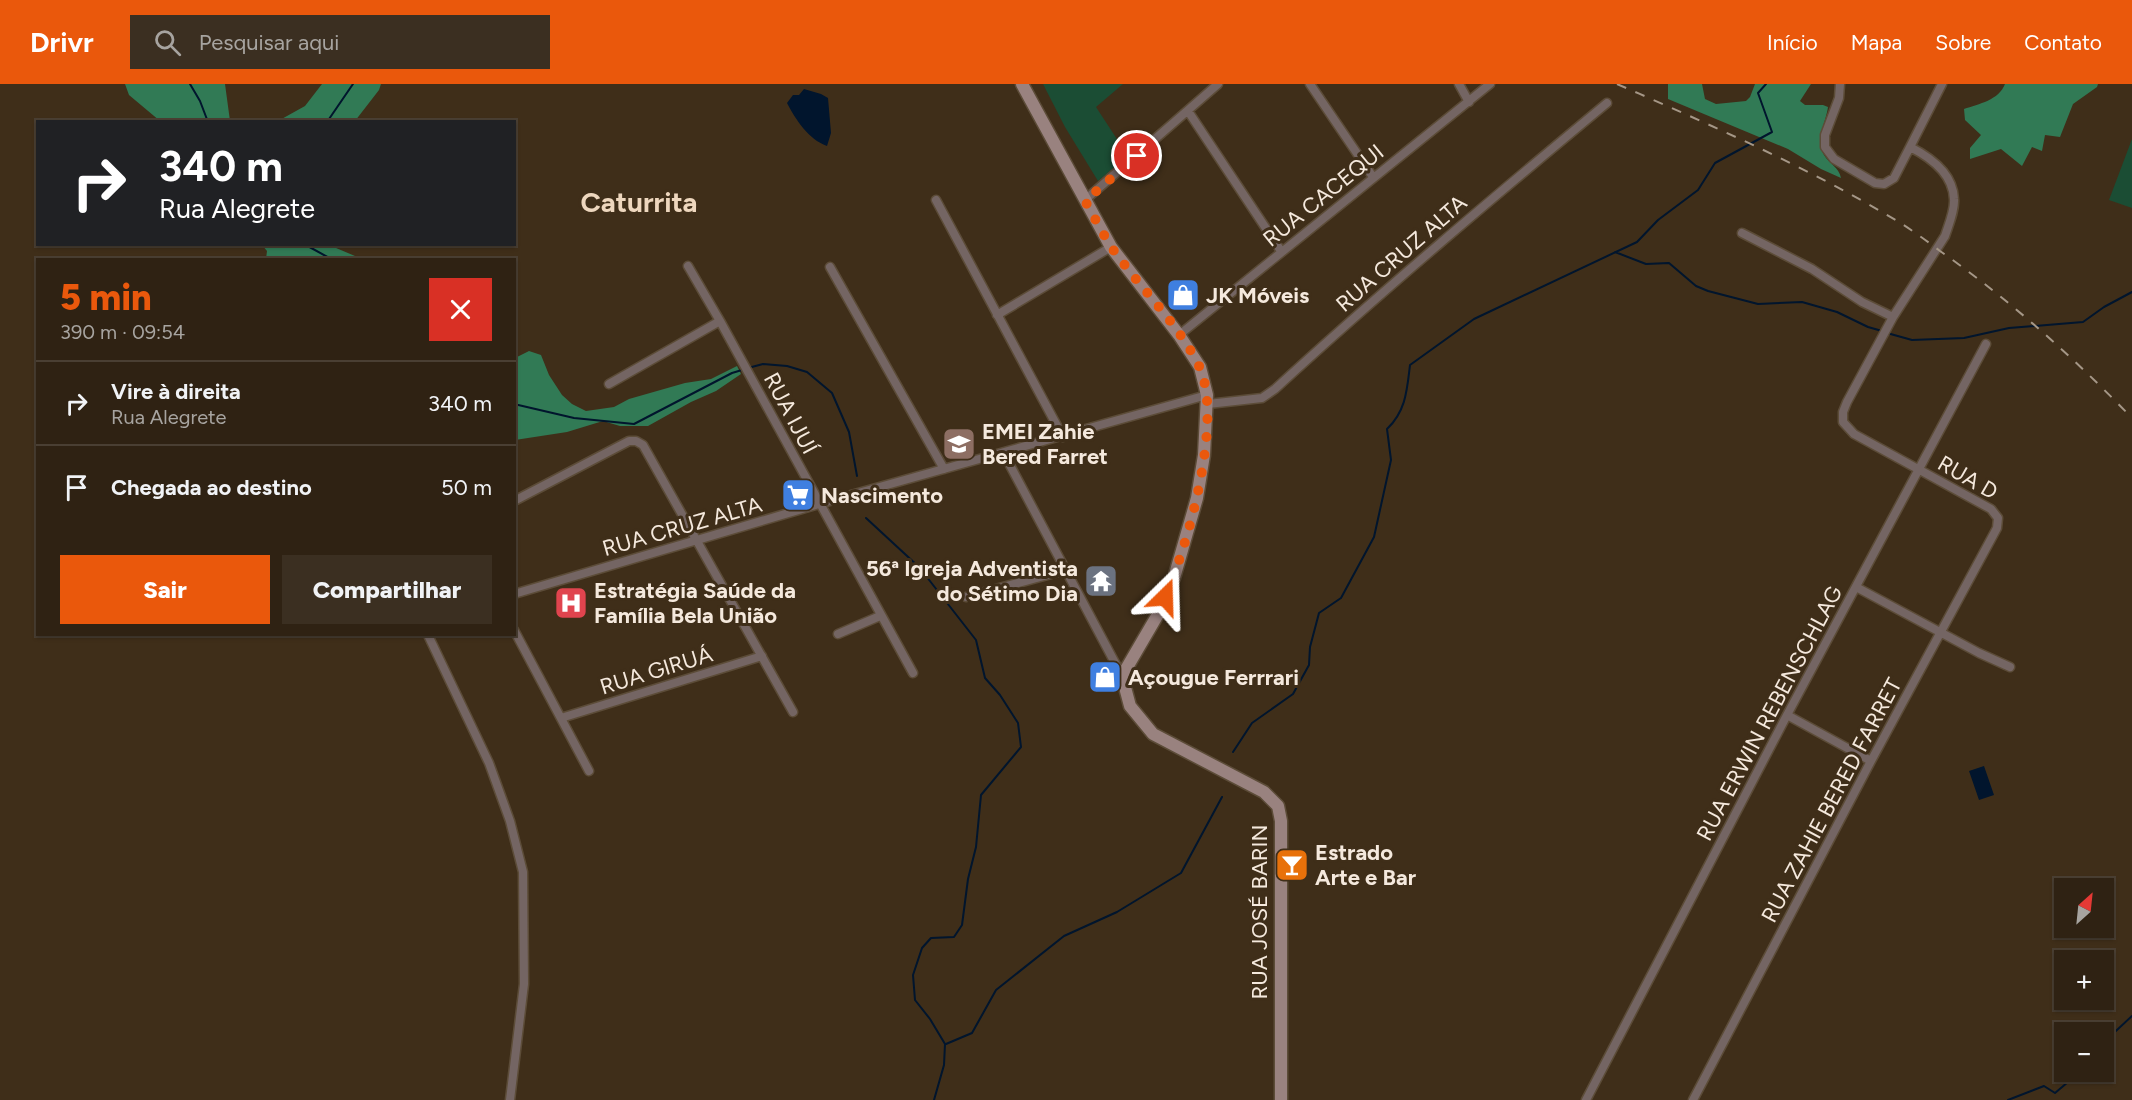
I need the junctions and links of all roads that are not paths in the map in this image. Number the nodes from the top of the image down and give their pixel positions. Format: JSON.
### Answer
{"nodes":[{"id":1,"x":1022,"y":84,"type":"edge"},
{"id":2,"x":1218,"y":84,"type":"edge"},
{"id":3,"x":1310,"y":84,"type":"edge"},
{"id":4,"x":1459,"y":84,"type":"edge"},
{"id":5,"x":1490,"y":84,"type":"edge"},
{"id":6,"x":1840,"y":84,"type":"edge"},
{"id":7,"x":1942,"y":84,"type":"edge"},
{"id":8,"x":1468,"y":102,"type":"junction"},
{"id":9,"x":1607,"y":103,"type":"dead end"},
{"id":10,"x":1188,"y":111,"type":"junction"},
{"id":11,"x":1910,"y":147,"type":"junction"},
{"id":12,"x":1373,"y":177,"type":"junction"},
{"id":13,"x":936,"y":200,"type":"dead end"},
{"id":14,"x":1085,"y":201,"type":"junction"},
{"id":15,"x":1742,"y":233,"type":"dead end"},
{"id":16,"x":1111,"y":247,"type":"junction"},
{"id":17,"x":1281,"y":251,"type":"junction"},
{"id":18,"x":688,"y":266,"type":"dead end"},
{"id":19,"x":830,"y":267,"type":"dead end"},
{"id":20,"x":997,"y":315,"type":"junction"},
{"id":21,"x":1893,"y":317,"type":"junction"},
{"id":22,"x":720,"y":321,"type":"junction"},
{"id":23,"x":1179,"y":335,"type":"junction"},
{"id":24,"x":1986,"y":344,"type":"dead end"},
{"id":25,"x":609,"y":384,"type":"dead end"},
{"id":26,"x":1207,"y":400,"type":"junction"},
{"id":27,"x":1063,"y":437,"type":"junction"},
{"id":28,"x":1004,"y":454,"type":"junction"},
{"id":29,"x":944,"y":469,"type":"junction"},
{"id":30,"x":1919,"y":469,"type":"junction"},
{"id":31,"x":516,"y":500,"type":"edge"},
{"id":32,"x":819,"y":504,"type":"junction"},
{"id":33,"x":1998,"y":518,"type":"joint"},
{"id":34,"x":697,"y":540,"type":"junction"},
{"id":35,"x":1066,"y":570,"type":"junction"},
{"id":36,"x":1856,"y":587,"type":"junction"},
{"id":37,"x":516,"y":593,"type":"edge"},
{"id":38,"x":966,"y":597,"type":"dead end"},
{"id":39,"x":880,"y":616,"type":"junction"},
{"id":40,"x":1941,"y":632,"type":"junction"},
{"id":41,"x":516,"y":634,"type":"edge"},
{"id":42,"x":838,"y":634,"type":"dead end"},
{"id":43,"x":429,"y":636,"type":"edge"},
{"id":44,"x":762,"y":656,"type":"junction"},
{"id":45,"x":2010,"y":667,"type":"dead end"},
{"id":46,"x":913,"y":673,"type":"dead end"},
{"id":47,"x":1122,"y":676,"type":"junction"},
{"id":48,"x":794,"y":712,"type":"dead end"},
{"id":49,"x":1786,"y":715,"type":"junction"},
{"id":50,"x":561,"y":718,"type":"junction"},
{"id":51,"x":1871,"y":761,"type":"junction"},
{"id":52,"x":589,"y":771,"type":"dead end"},
{"id":53,"x":510,"y":1100,"type":"edge"},
{"id":54,"x":1281,"y":1100,"type":"edge"},
{"id":55,"x":1586,"y":1100,"type":"edge"},
{"id":56,"x":1693,"y":1100,"type":"edge"}],
"edges":[{"from":1,"to":14,"type":"main road"},
{"from":2,"to":10,"type":"street"},
{"from":3,"to":12,"type":"street"},
{"from":4,"to":8,"type":"street"},
{"from":5,"to":8,"type":"street","name":"RUA CACEQUI"},
{"from":6,"to":11,"type":"street"},
{"from":7,"to":11,"type":"street"},
{"from":8,"to":12,"type":"street","name":"RUA CACEQUI"},
{"from":9,"to":26,"type":"street","name":"RUA CRUZ ALTA"},
{"from":10,"to":14,"type":"street"},
{"from":10,"to":17,"type":"street"},
{"from":11,"to":21,"type":"street"},
{"from":12,"to":17,"type":"street","name":"RUA CACEQUI"},
{"from":13,"to":20,"type":"street"},
{"from":14,"to":16,"type":"main road"},
{"from":15,"to":21,"type":"street"},
{"from":16,"to":20,"type":"street"},
{"from":16,"to":23,"type":"main road"},
{"from":17,"to":23,"type":"street","name":"RUA CACEQUI"},
{"from":18,"to":22,"type":"street","name":"RUA IJUÍ"},
{"from":19,"to":29,"type":"street"},
{"from":20,"to":27,"type":"street"},
{"from":21,"to":30,"type":"street","name":"RUA D"},
{"from":22,"to":25,"type":"street"},
{"from":22,"to":32,"type":"street","name":"RUA IJUÍ"},
{"from":23,"to":26,"type":"main road"},
{"from":24,"to":30,"type":"street","name":"RUA ERWIN REBENSCHLAG"},
{"from":26,"to":27,"type":"street","name":"RUA CRUZ ALTA"},
{"from":26,"to":47,"type":"main road"},
{"from":27,"to":28,"type":"street","name":"RUA CRUZ ALTA"},
{"from":28,"to":29,"type":"street","name":"RUA CRUZ ALTA"},
{"from":28,"to":35,"type":"street"},
{"from":29,"to":32,"type":"street","name":"RUA CRUZ ALTA"},
{"from":30,"to":33,"type":"street","name":"RUA D"},
{"from":30,"to":36,"type":"street","name":"RUA ERWIN REBENSCHLAG"},
{"from":31,"to":34,"type":"street"},
{"from":32,"to":34,"type":"street","name":"RUA CRUZ ALTA"},
{"from":32,"to":39,"type":"street","name":"RUA IJUÍ"},
{"from":33,"to":40,"type":"street","name":"RUA ZAHIE BERED FARRET"},
{"from":34,"to":37,"type":"street","name":"RUA CRUZ ALTA"},
{"from":34,"to":44,"type":"street"},
{"from":35,"to":38,"type":"street"},
{"from":35,"to":47,"type":"street"},
{"from":36,"to":40,"type":"street"},
{"from":36,"to":49,"type":"street","name":"RUA ERWIN REBENSCHLAG"},
{"from":39,"to":42,"type":"street"},
{"from":39,"to":46,"type":"street","name":"RUA IJUÍ"},
{"from":40,"to":45,"type":"street"},
{"from":40,"to":51,"type":"street","name":"RUA ZAHIE BERED FARRET"},
{"from":41,"to":50,"type":"street"},
{"from":43,"to":53,"type":"street"},
{"from":44,"to":48,"type":"street"},
{"from":44,"to":50,"type":"street","name":"RUA GIRUÁ"},
{"from":47,"to":54,"type":"main road","name":"RUA JOSÉ BARIN"},
{"from":49,"to":51,"type":"street"},
{"from":49,"to":55,"type":"street","name":"RUA ERWIN REBENSCHLAG"},
{"from":50,"to":52,"type":"street"},
{"from":51,"to":56,"type":"street","name":"RUA ZAHIE BERED FARRET"}]}
